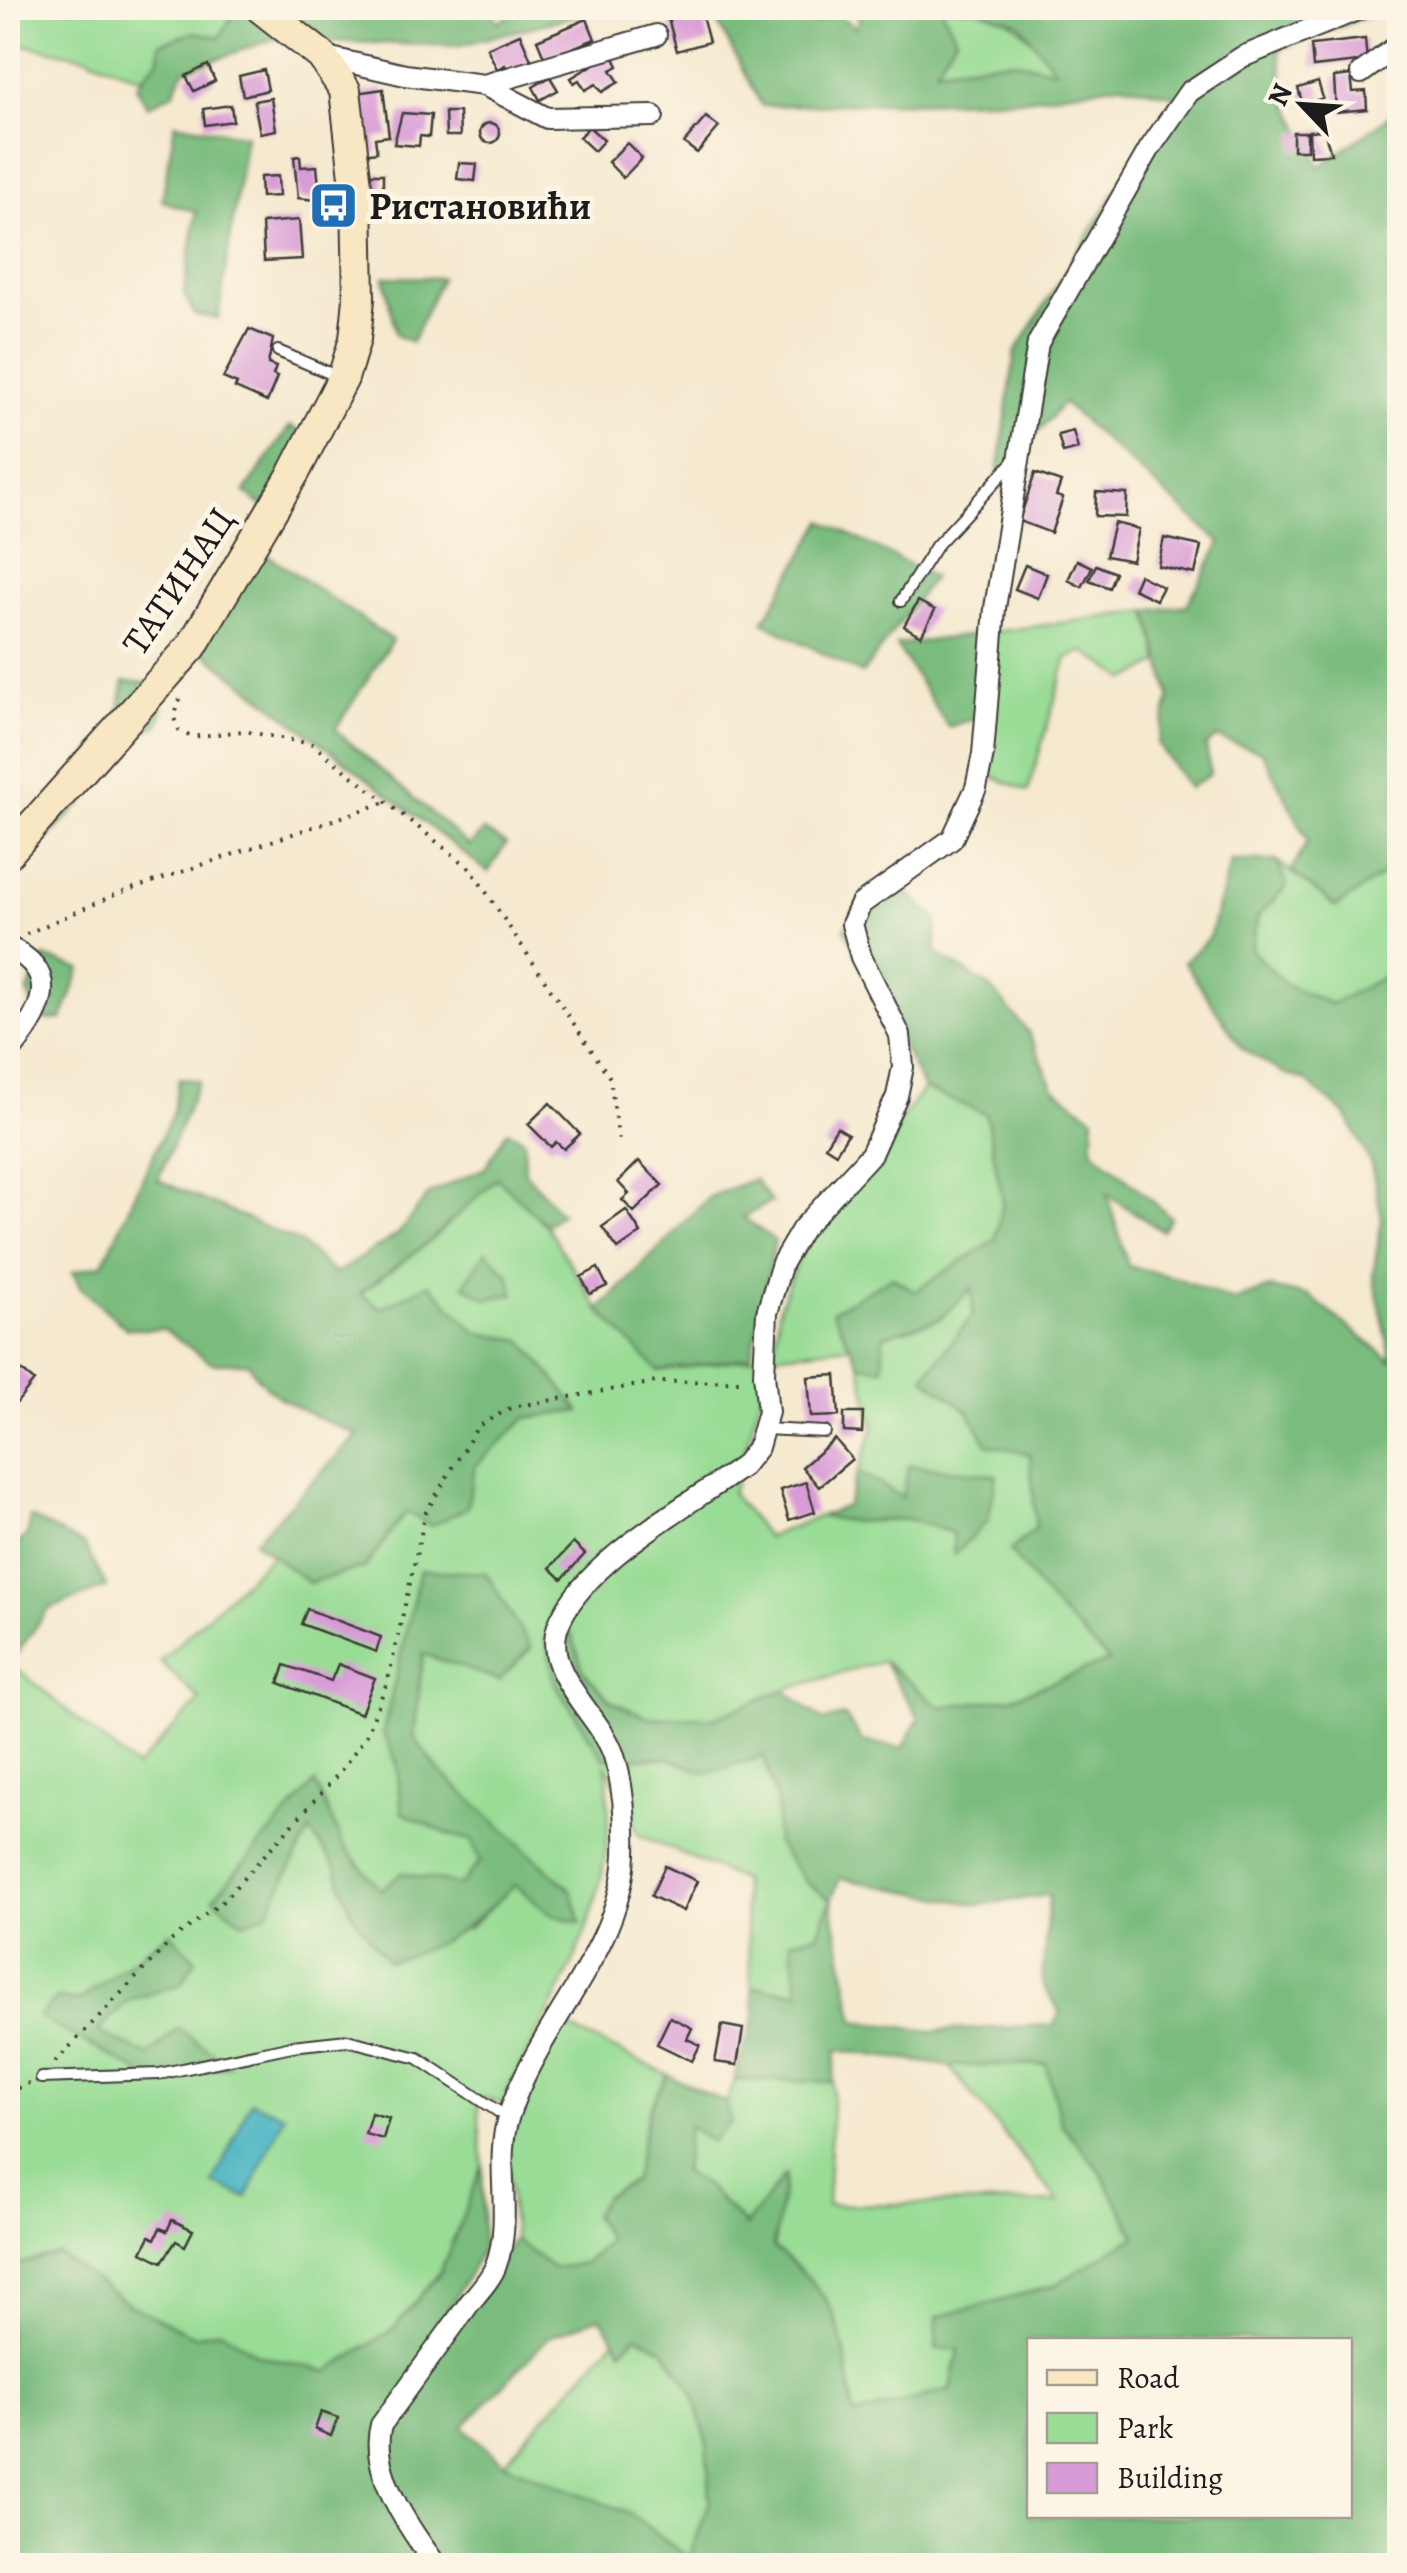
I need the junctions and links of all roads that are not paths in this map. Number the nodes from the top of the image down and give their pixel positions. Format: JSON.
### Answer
{"nodes":[{"id":1,"x":261,"y":8,"type":"edge"},
{"id":2,"x":1362,"y":8,"type":"edge"},
{"id":3,"x":656,"y":35,"type":"dead end"},
{"id":4,"x":1400,"y":44,"type":"edge"},
{"id":5,"x":322,"y":56,"type":"junction"},
{"id":6,"x":1361,"y":73,"type":"dead end"},
{"id":7,"x":484,"y":85,"type":"junction"},
{"id":8,"x":653,"y":116,"type":"dead end"},
{"id":9,"x":278,"y":350,"type":"dead end"},
{"id":10,"x":343,"y":378,"type":"junction"},
{"id":11,"x":1019,"y":456,"type":"junction"},
{"id":12,"x":902,"y":601,"type":"dead end"},
{"id":13,"x":8,"y":853,"type":"edge"},
{"id":14,"x":8,"y":947,"type":"edge"},
{"id":15,"x":8,"y":1054,"type":"edge"},
{"id":16,"x":764,"y":1429,"type":"junction"},
{"id":17,"x":825,"y":1432,"type":"dead end"},
{"id":18,"x":40,"y":2078,"type":"road end"},
{"id":19,"x":508,"y":2118,"type":"junction"},
{"id":20,"x":438,"y":2566,"type":"edge"}],
"edges":[{"from":1,"to":5,"type":"street","name":"ТАТИНАЦ"},
{"from":2,"to":11,"type":"street"},
{"from":3,"to":7,"type":"street","name":"ТАТИНАЦ"},
{"from":4,"to":6,"type":"street"},
{"from":5,"to":7,"type":"street","name":"ТАТИНАЦ"},
{"from":5,"to":10,"type":"street","name":"ТАТИНАЦ"},
{"from":7,"to":8,"type":"street","name":"ТАТИНАЦ"},
{"from":9,"to":10,"type":"lane"},
{"from":10,"to":13,"type":"street","name":"ТАТИНАЦ"},
{"from":11,"to":12,"type":"lane"},
{"from":11,"to":16,"type":"street"},
{"from":14,"to":15,"type":"street"},
{"from":16,"to":17,"type":"lane"},
{"from":16,"to":19,"type":"street"},
{"from":18,"to":19,"type":"lane"},
{"from":19,"to":20,"type":"street"}]}
